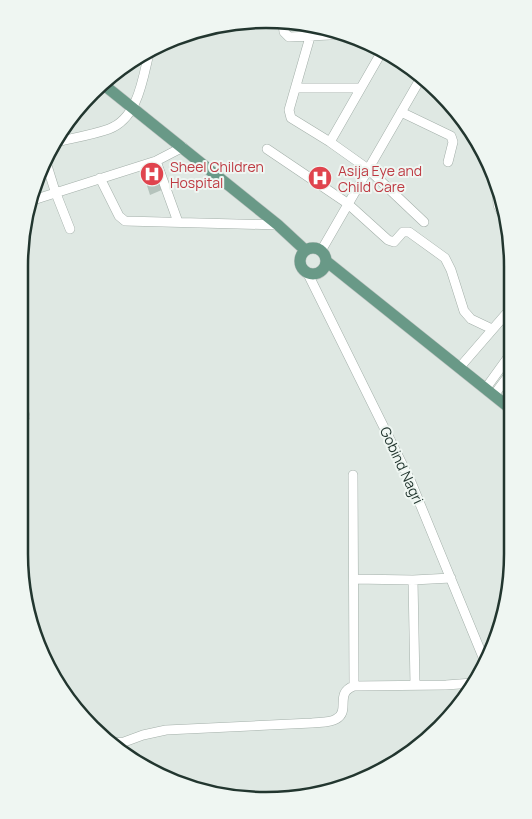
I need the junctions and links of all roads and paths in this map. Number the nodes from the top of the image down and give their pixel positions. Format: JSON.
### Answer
{"nodes":[{"id":1,"x":284,"y":28,"type":"edge"},
{"id":2,"x":320,"y":34,"type":"edge"},
{"id":3,"x":310,"y":37,"type":"junction"},
{"id":4,"x":379,"y":56,"type":"edge"},
{"id":5,"x":147,"y":59,"type":"edge"},
{"id":6,"x":418,"y":83,"type":"edge"},
{"id":7,"x":108,"y":88,"type":"edge"},
{"id":8,"x":296,"y":88,"type":"junction"},
{"id":9,"x":361,"y":88,"type":"junction"},
{"id":10,"x":134,"y":108,"type":"junction"},
{"id":11,"x":401,"y":112,"type":"junction"},
{"id":12,"x":63,"y":140,"type":"edge"},
{"id":13,"x":330,"y":142,"type":"junction"},
{"id":14,"x":182,"y":147,"type":"junction"},
{"id":15,"x":267,"y":149,"type":"dead end"},
{"id":16,"x":156,"y":160,"type":"junction"},
{"id":17,"x":448,"y":162,"type":"dead end"},
{"id":18,"x":368,"y":169,"type":"junction"},
{"id":19,"x":48,"y":170,"type":"edge"},
{"id":20,"x":100,"y":178,"type":"junction"},
{"id":21,"x":55,"y":192,"type":"junction"},
{"id":22,"x":38,"y":198,"type":"edge"},
{"id":23,"x":347,"y":203,"type":"junction"},
{"id":24,"x":178,"y":222,"type":"junction"},
{"id":25,"x":424,"y":222,"type":"dead end"},
{"id":26,"x":278,"y":225,"type":"junction"},
{"id":27,"x":70,"y":229,"type":"dead end"},
{"id":28,"x":305,"y":250,"type":"junction"},
{"id":29,"x":323,"y":256,"type":"junction"},
{"id":30,"x":307,"y":272,"type":"junction"},
{"id":31,"x":504,"y":316,"type":"edge"},
{"id":32,"x":492,"y":329,"type":"junction"},
{"id":33,"x":460,"y":367,"type":"junction"},
{"id":34,"x":504,"y":367,"type":"edge"},
{"id":35,"x":504,"y":379,"type":"edge"},
{"id":36,"x":490,"y":392,"type":"junction"},
{"id":37,"x":504,"y":403,"type":"edge"},
{"id":38,"x":353,"y":475,"type":"dead end"},
{"id":39,"x":451,"y":578,"type":"junction"},
{"id":40,"x":354,"y":579,"type":"junction"},
{"id":41,"x":413,"y":580,"type":"junction"},
{"id":42,"x":483,"y":652,"type":"edge"},
{"id":43,"x":466,"y":683,"type":"edge"},
{"id":44,"x":414,"y":685,"type":"junction"},
{"id":45,"x":354,"y":686,"type":"junction"},
{"id":46,"x":121,"y":742,"type":"edge"}],
"edges":[{"from":1,"to":3,"type":"street"},
{"from":2,"to":3,"type":"street"},
{"from":3,"to":8,"type":"street"},
{"from":4,"to":9,"type":"street"},
{"from":5,"to":10,"type":"street"},
{"from":6,"to":11,"type":"street"},
{"from":7,"to":10,"type":"main road"},
{"from":8,"to":9,"type":"street"},
{"from":8,"to":13,"type":"street"},
{"from":9,"to":13,"type":"street"},
{"from":10,"to":12,"type":"street"},
{"from":10,"to":14,"type":"main road"},
{"from":11,"to":17,"type":"street"},
{"from":11,"to":18,"type":"street"},
{"from":13,"to":18,"type":"street"},
{"from":14,"to":16,"type":"street"},
{"from":14,"to":26,"type":"main road"},
{"from":15,"to":23,"type":"street"},
{"from":16,"to":20,"type":"street"},
{"from":16,"to":24,"type":"street"},
{"from":18,"to":23,"type":"street"},
{"from":18,"to":25,"type":"street"},
{"from":19,"to":21,"type":"street"},
{"from":20,"to":21,"type":"street"},
{"from":20,"to":24,"type":"street"},
{"from":21,"to":22,"type":"street"},
{"from":21,"to":27,"type":"street"},
{"from":23,"to":29,"type":"street"},
{"from":23,"to":32,"type":"street"},
{"from":24,"to":26,"type":"street"},
{"from":26,"to":28,"type":"main road"},
{"from":28,"to":29,"type":"main road"},
{"from":28,"to":30,"type":"main road"},
{"from":29,"to":30,"type":"main road"},
{"from":29,"to":33,"type":"main road"},
{"from":30,"to":39,"type":"street","name":"Gobind Nagri"},
{"from":31,"to":32,"type":"street"},
{"from":32,"to":33,"type":"street"},
{"from":33,"to":36,"type":"main road"},
{"from":34,"to":36,"type":"street"},
{"from":35,"to":36,"type":"street"},
{"from":36,"to":37,"type":"main road"},
{"from":38,"to":40,"type":"street"},
{"from":39,"to":41,"type":"street"},
{"from":39,"to":42,"type":"street","name":"Gobind Nagri"},
{"from":40,"to":41,"type":"street"},
{"from":40,"to":45,"type":"street"},
{"from":41,"to":44,"type":"street"},
{"from":43,"to":44,"type":"street"},
{"from":44,"to":45,"type":"street"},
{"from":45,"to":46,"type":"street"}]}
